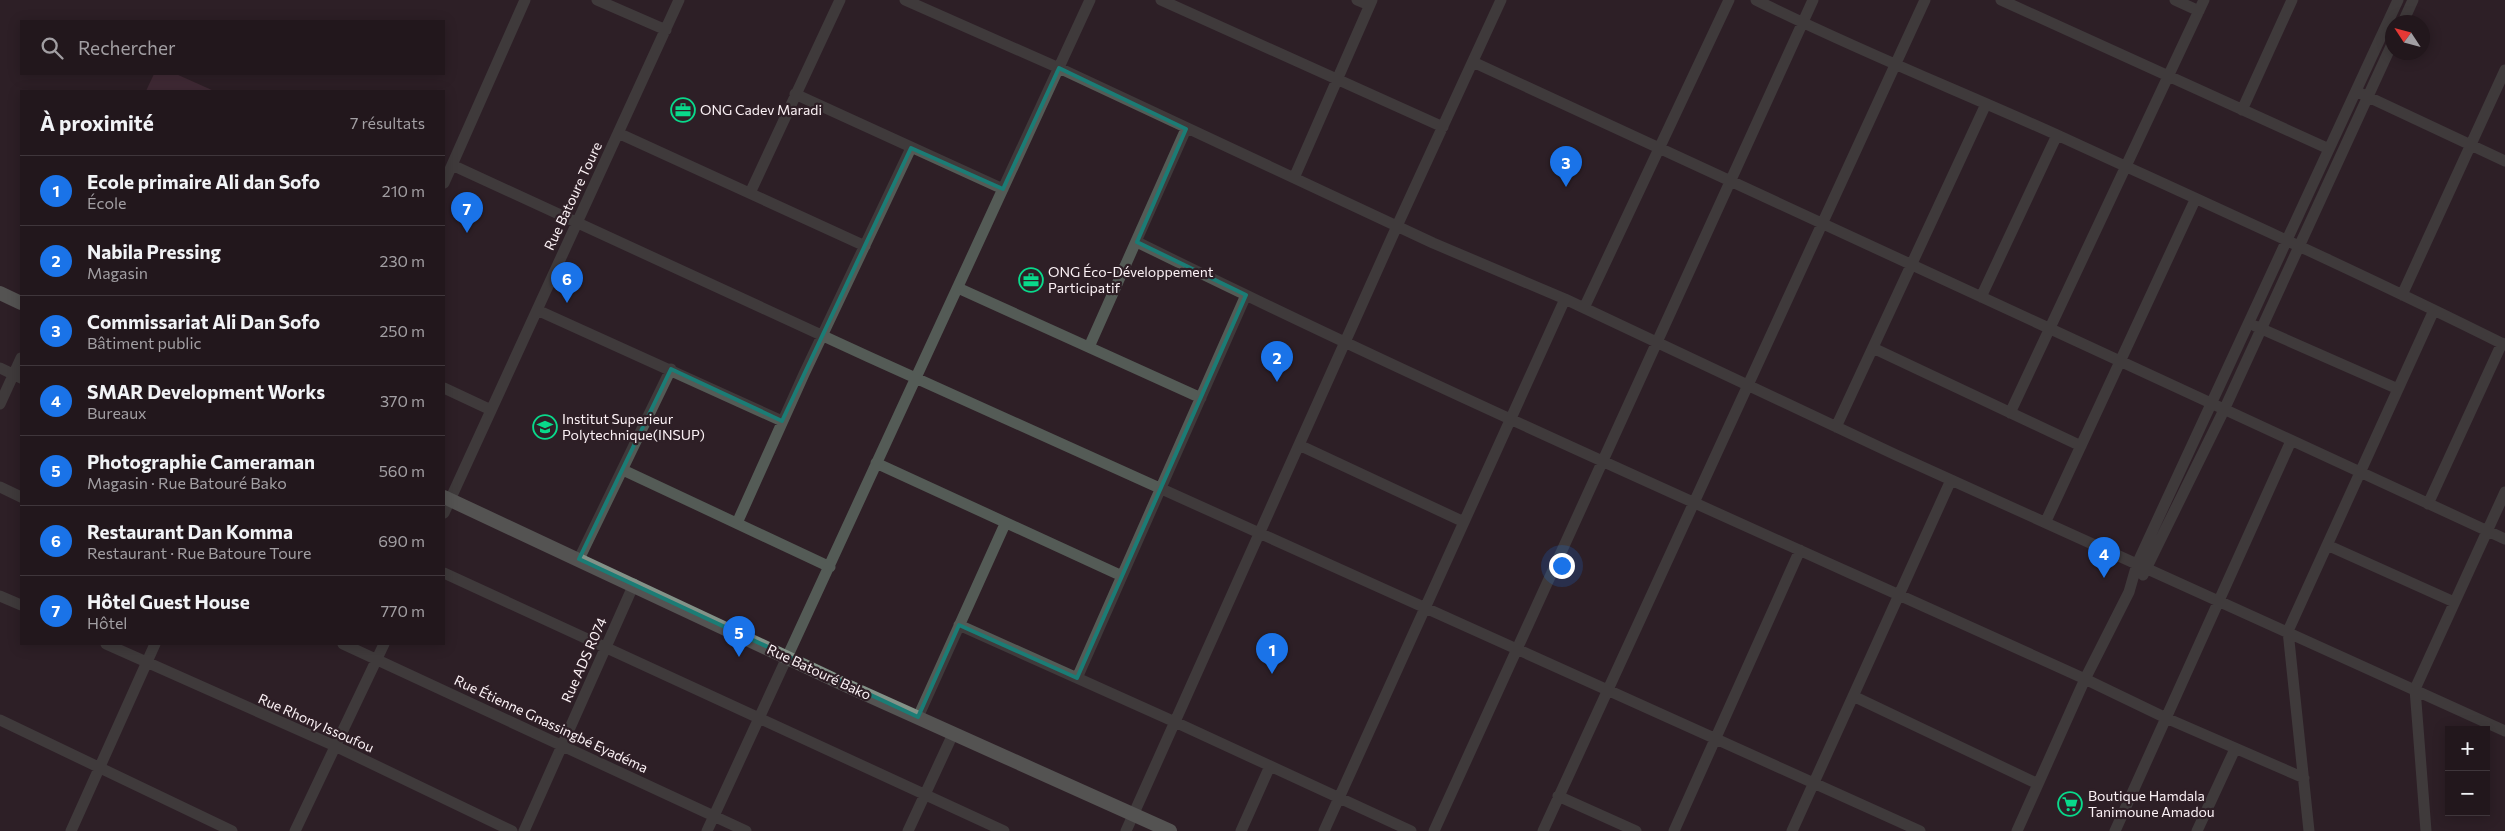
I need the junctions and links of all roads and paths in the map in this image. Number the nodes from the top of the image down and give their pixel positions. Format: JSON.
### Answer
{"nodes":[{"id":1,"x":525,"y":0,"type":"edge"},
{"id":2,"x":597,"y":0,"type":"edge"},
{"id":3,"x":679,"y":0,"type":"edge"},
{"id":4,"x":840,"y":0,"type":"edge"},
{"id":5,"x":905,"y":0,"type":"edge"},
{"id":6,"x":1090,"y":0,"type":"edge"},
{"id":7,"x":1161,"y":0,"type":"edge"},
{"id":8,"x":1357,"y":0,"type":"edge"},
{"id":9,"x":1502,"y":0,"type":"edge"},
{"id":10,"x":1729,"y":0,"type":"edge"},
{"id":11,"x":1756,"y":0,"type":"edge"},
{"id":12,"x":1813,"y":0,"type":"edge"},
{"id":13,"x":1925,"y":0,"type":"edge"},
{"id":14,"x":2001,"y":0,"type":"edge"},
{"id":15,"x":2175,"y":0,"type":"edge"},
{"id":16,"x":2204,"y":0,"type":"edge"},
{"id":17,"x":2292,"y":0,"type":"edge"},
{"id":18,"x":2398,"y":0,"type":"edge"},
{"id":19,"x":2413,"y":0,"type":"edge"},
{"id":20,"x":1176,"y":3,"type":"edge"},
{"id":21,"x":1370,"y":3,"type":"edge"},
{"id":22,"x":2199,"y":11,"type":"junction"},
{"id":23,"x":2406,"y":15,"type":"edge"},
{"id":24,"x":1802,"y":23,"type":"junction"},
{"id":25,"x":666,"y":30,"type":"junction"},
{"id":26,"x":2385,"y":59,"type":"edge"},
{"id":27,"x":1473,"y":62,"type":"junction"},
{"id":28,"x":1896,"y":64,"type":"junction"},
{"id":29,"x":1058,"y":68,"type":"junction"},
{"id":30,"x":2505,"y":70,"type":"edge"},
{"id":31,"x":2168,"y":77,"type":"junction"},
{"id":32,"x":1337,"y":79,"type":"junction"},
{"id":33,"x":2356,"y":91,"type":"junction"},
{"id":34,"x":796,"y":94,"type":"junction"},
{"id":35,"x":2368,"y":97,"type":"junction"},
{"id":36,"x":1986,"y":104,"type":"junction"},
{"id":37,"x":2242,"y":110,"type":"junction"},
{"id":38,"x":1443,"y":127,"type":"junction"},
{"id":39,"x":1186,"y":129,"type":"junction"},
{"id":40,"x":618,"y":133,"type":"junction"},
{"id":41,"x":2057,"y":135,"type":"junction"},
{"id":42,"x":2470,"y":145,"type":"junction"},
{"id":43,"x":911,"y":148,"type":"junction"},
{"id":44,"x":1660,"y":149,"type":"junction"},
{"id":45,"x":2329,"y":149,"type":"junction"},
{"id":46,"x":2505,"y":161,"type":"edge"},
{"id":47,"x":452,"y":165,"type":"junction"},
{"id":48,"x":2125,"y":168,"type":"junction"},
{"id":49,"x":1294,"y":178,"type":"junction"},
{"id":50,"x":445,"y":181,"type":"edge"},
{"id":51,"x":1730,"y":181,"type":"junction"},
{"id":52,"x":1003,"y":189,"type":"junction"},
{"id":53,"x":750,"y":193,"type":"junction"},
{"id":54,"x":2195,"y":200,"type":"junction"},
{"id":55,"x":577,"y":223,"type":"junction"},
{"id":56,"x":1822,"y":224,"type":"junction"},
{"id":57,"x":1397,"y":226,"type":"junction"},
{"id":58,"x":1137,"y":242,"type":"junction"},
{"id":59,"x":2286,"y":242,"type":"junction"},
{"id":60,"x":865,"y":246,"type":"junction"},
{"id":61,"x":2299,"y":248,"type":"junction"},
{"id":62,"x":1912,"y":265,"type":"junction"},
{"id":63,"x":958,"y":288,"type":"junction"},
{"id":64,"x":0,"y":293,"type":"edge"},
{"id":65,"x":1246,"y":295,"type":"junction"},
{"id":66,"x":2402,"y":295,"type":"junction"},
{"id":67,"x":1981,"y":297,"type":"junction"},
{"id":68,"x":1566,"y":299,"type":"junction"},
{"id":69,"x":20,"y":303,"type":"edge"},
{"id":70,"x":1584,"y":308,"type":"junction"},
{"id":71,"x":537,"y":310,"type":"junction"},
{"id":72,"x":2434,"y":310,"type":"junction"},
{"id":73,"x":2248,"y":323,"type":"junction"},
{"id":74,"x":2050,"y":329,"type":"junction"},
{"id":75,"x":2261,"y":329,"type":"junction"},
{"id":76,"x":823,"y":335,"type":"junction"},
{"id":77,"x":1657,"y":342,"type":"junction"},
{"id":78,"x":1345,"y":343,"type":"junction"},
{"id":79,"x":2503,"y":344,"type":"edge"},
{"id":80,"x":1089,"y":347,"type":"junction"},
{"id":81,"x":1873,"y":348,"type":"junction"},
{"id":82,"x":20,"y":362,"type":"edge"},
{"id":83,"x":2120,"y":362,"type":"junction"},
{"id":84,"x":0,"y":368,"type":"edge"},
{"id":85,"x":671,"y":369,"type":"junction"},
{"id":86,"x":17,"y":376,"type":"edge"},
{"id":87,"x":917,"y":377,"type":"junction"},
{"id":88,"x":1748,"y":385,"type":"junction"},
{"id":89,"x":445,"y":388,"type":"edge"},
{"id":90,"x":2398,"y":389,"type":"junction"},
{"id":91,"x":1201,"y":398,"type":"junction"},
{"id":92,"x":0,"y":404,"type":"edge"},
{"id":93,"x":2211,"y":404,"type":"junction"},
{"id":94,"x":491,"y":410,"type":"junction"},
{"id":95,"x":2224,"y":410,"type":"junction"},
{"id":96,"x":2010,"y":413,"type":"junction"},
{"id":97,"x":1510,"y":419,"type":"junction"},
{"id":98,"x":782,"y":421,"type":"junction"},
{"id":99,"x":1836,"y":427,"type":"junction"},
{"id":100,"x":2291,"y":441,"type":"junction"},
{"id":101,"x":1299,"y":445,"type":"junction"},
{"id":102,"x":2081,"y":446,"type":"junction"},
{"id":103,"x":1603,"y":461,"type":"junction"},
{"id":104,"x":876,"y":463,"type":"junction"},
{"id":105,"x":622,"y":470,"type":"junction"},
{"id":106,"x":2360,"y":472,"type":"junction"},
{"id":107,"x":1951,"y":480,"type":"junction"},
{"id":108,"x":0,"y":487,"type":"edge"},
{"id":109,"x":1162,"y":488,"type":"junction"},
{"id":110,"x":2505,"y":492,"type":"edge"},
{"id":111,"x":20,"y":497,"type":"edge"},
{"id":112,"x":447,"y":498,"type":"edge"},
{"id":113,"x":1694,"y":502,"type":"junction"},
{"id":114,"x":2428,"y":504,"type":"junction"},
{"id":115,"x":2046,"y":521,"type":"junction"},
{"id":116,"x":1464,"y":522,"type":"junction"},
{"id":117,"x":737,"y":524,"type":"junction"},
{"id":118,"x":1006,"y":524,"type":"junction"},
{"id":119,"x":2487,"y":531,"type":"junction"},
{"id":120,"x":1260,"y":533,"type":"junction"},
{"id":121,"x":2505,"y":539,"type":"edge"},
{"id":122,"x":2327,"y":545,"type":"junction"},
{"id":123,"x":1800,"y":550,"type":"junction"},
{"id":124,"x":579,"y":558,"type":"junction"},
{"id":125,"x":2142,"y":566,"type":"junction"},
{"id":126,"x":830,"y":567,"type":"junction"},
{"id":127,"x":445,"y":573,"type":"edge"},
{"id":128,"x":1122,"y":576,"type":"junction"},
{"id":129,"x":634,"y":584,"type":"junction"},
{"id":130,"x":1899,"y":594,"type":"junction"},
{"id":131,"x":0,"y":596,"type":"edge"},
{"id":132,"x":2219,"y":600,"type":"junction"},
{"id":133,"x":2454,"y":602,"type":"junction"},
{"id":134,"x":20,"y":605,"type":"edge"},
{"id":135,"x":1424,"y":607,"type":"junction"},
{"id":136,"x":959,"y":625,"type":"junction"},
{"id":137,"x":2288,"y":631,"type":"junction"},
{"id":138,"x":108,"y":645,"type":"edge"},
{"id":139,"x":155,"y":645,"type":"edge"},
{"id":140,"x":346,"y":645,"type":"edge"},
{"id":141,"x":384,"y":645,"type":"edge"},
{"id":142,"x":605,"y":649,"type":"junction"},
{"id":143,"x":1517,"y":649,"type":"junction"},
{"id":144,"x":788,"y":658,"type":"junction"},
{"id":145,"x":378,"y":659,"type":"junction"},
{"id":146,"x":147,"y":663,"type":"junction"},
{"id":147,"x":1077,"y":678,"type":"junction"},
{"id":148,"x":2085,"y":679,"type":"junction"},
{"id":149,"x":1606,"y":688,"type":"junction"},
{"id":150,"x":2414,"y":689,"type":"junction"},
{"id":151,"x":1853,"y":696,"type":"junction"},
{"id":152,"x":918,"y":717,"type":"junction"},
{"id":153,"x":2166,"y":718,"type":"junction"},
{"id":154,"x":759,"y":719,"type":"junction"},
{"id":155,"x":0,"y":720,"type":"edge"},
{"id":156,"x":1176,"y":722,"type":"junction"},
{"id":157,"x":2505,"y":731,"type":"edge"},
{"id":158,"x":953,"y":734,"type":"junction"},
{"id":159,"x":1716,"y":738,"type":"junction"},
{"id":160,"x":562,"y":745,"type":"junction"},
{"id":161,"x":335,"y":746,"type":"junction"},
{"id":162,"x":2235,"y":749,"type":"junction"},
{"id":163,"x":1270,"y":766,"type":"junction"},
{"id":164,"x":99,"y":768,"type":"junction"},
{"id":165,"x":2304,"y":778,"type":"junction"},
{"id":166,"x":1814,"y":783,"type":"junction"},
{"id":167,"x":2038,"y":784,"type":"junction"},
{"id":168,"x":924,"y":795,"type":"junction"},
{"id":169,"x":1558,"y":796,"type":"junction"},
{"id":170,"x":1339,"y":798,"type":"junction"},
{"id":171,"x":1134,"y":815,"type":"junction"},
{"id":172,"x":714,"y":816,"type":"junction"},
{"id":173,"x":71,"y":831,"type":"edge"},
{"id":174,"x":232,"y":831,"type":"edge"},
{"id":175,"x":295,"y":831,"type":"edge"},
{"id":176,"x":512,"y":831,"type":"edge"},
{"id":177,"x":524,"y":831,"type":"edge"},
{"id":178,"x":707,"y":831,"type":"edge"},
{"id":179,"x":746,"y":831,"type":"edge"},
{"id":180,"x":908,"y":831,"type":"edge"},
{"id":181,"x":1004,"y":831,"type":"edge"},
{"id":182,"x":1126,"y":831,"type":"edge"},
{"id":183,"x":1170,"y":831,"type":"edge"},
{"id":184,"x":1241,"y":831,"type":"edge"},
{"id":185,"x":1324,"y":831,"type":"edge"},
{"id":186,"x":1410,"y":831,"type":"edge"},
{"id":187,"x":1434,"y":831,"type":"edge"},
{"id":188,"x":1543,"y":831,"type":"edge"},
{"id":189,"x":1636,"y":831,"type":"edge"},
{"id":190,"x":1674,"y":831,"type":"edge"},
{"id":191,"x":1792,"y":831,"type":"edge"},
{"id":192,"x":1920,"y":831,"type":"edge"},
{"id":193,"x":2017,"y":831,"type":"edge"},
{"id":194,"x":2114,"y":831,"type":"edge"},
{"id":195,"x":2196,"y":831,"type":"edge"},
{"id":196,"x":2310,"y":831,"type":"edge"},
{"id":197,"x":2426,"y":831,"type":"edge"}],
"edges":[{"from":1,"to":47,"type":"street"},
{"from":2,"to":25,"type":"street"},
{"from":3,"to":25,"type":"street","name":"Rue Batoure Toure"},
{"from":4,"to":34,"type":"street"},
{"from":5,"to":29,"type":"street"},
{"from":6,"to":29,"type":"street"},
{"from":7,"to":20,"type":"street"},
{"from":8,"to":21,"type":"street"},
{"from":9,"to":27,"type":"street"},
{"from":10,"to":44,"type":"street"},
{"from":11,"to":24,"type":"street"},
{"from":12,"to":24,"type":"street"},
{"from":13,"to":28,"type":"street"},
{"from":14,"to":31,"type":"street"},
{"from":15,"to":22,"type":"street"},
{"from":16,"to":22,"type":"street"},
{"from":17,"to":37,"type":"street"},
{"from":18,"to":33,"type":"street"},
{"from":19,"to":23,"type":"street"},
{"from":20,"to":32,"type":"street"},
{"from":21,"to":32,"type":"street"},
{"from":22,"to":31,"type":"street"},
{"from":24,"to":28,"type":"street"},
{"from":24,"to":51,"type":"street"},
{"from":25,"to":40,"type":"street","name":"Rue Batoure Toure"},
{"from":26,"to":35,"type":"street"},
{"from":27,"to":38,"type":"street"},
{"from":27,"to":44,"type":"street"},
{"from":28,"to":36,"type":"street"},
{"from":28,"to":56,"type":"street"},
{"from":29,"to":39,"type":"street"},
{"from":29,"to":52,"type":"street"},
{"from":30,"to":42,"type":"street"},
{"from":31,"to":37,"type":"street"},
{"from":31,"to":48,"type":"street"},
{"from":32,"to":38,"type":"street"},
{"from":32,"to":49,"type":"street"},
{"from":33,"to":35,"type":"street"},
{"from":33,"to":45,"type":"street"},
{"from":34,"to":43,"type":"street"},
{"from":34,"to":53,"type":"street"},
{"from":35,"to":42,"type":"street"},
{"from":35,"to":61,"type":"street"},
{"from":36,"to":41,"type":"street"},
{"from":36,"to":62,"type":"street"},
{"from":37,"to":45,"type":"street"},
{"from":38,"to":57,"type":"street"},
{"from":39,"to":49,"type":"street"},
{"from":39,"to":58,"type":"street"},
{"from":40,"to":53,"type":"street"},
{"from":40,"to":55,"type":"street","name":"Rue Batoure Toure"},
{"from":41,"to":48,"type":"street"},
{"from":41,"to":67,"type":"street"},
{"from":42,"to":46,"type":"street"},
{"from":42,"to":66,"type":"street"},
{"from":43,"to":52,"type":"street"},
{"from":43,"to":60,"type":"street"},
{"from":44,"to":51,"type":"street"},
{"from":44,"to":70,"type":"street"},
{"from":45,"to":59,"type":"street"},
{"from":47,"to":50,"type":"street"},
{"from":47,"to":55,"type":"street"},
{"from":48,"to":54,"type":"street"},
{"from":48,"to":74,"type":"street"},
{"from":49,"to":57,"type":"street"},
{"from":51,"to":56,"type":"street"},
{"from":51,"to":77,"type":"street"},
{"from":52,"to":63,"type":"street"},
{"from":53,"to":60,"type":"street"},
{"from":54,"to":59,"type":"street"},
{"from":54,"to":83,"type":"street"},
{"from":55,"to":71,"type":"street","name":"Rue Batoure Toure"},
{"from":55,"to":76,"type":"street"},
{"from":56,"to":62,"type":"street"},
{"from":56,"to":88,"type":"street"},
{"from":57,"to":68,"type":"street"},
{"from":57,"to":78,"type":"street"},
{"from":58,"to":65,"type":"street"},
{"from":58,"to":80,"type":"street"},
{"from":59,"to":61,"type":"street"},
{"from":59,"to":73,"type":"street"},
{"from":60,"to":76,"type":"street"},
{"from":61,"to":66,"type":"street"},
{"from":61,"to":75,"type":"street"},
{"from":62,"to":67,"type":"street"},
{"from":62,"to":81,"type":"street"},
{"from":63,"to":80,"type":"street"},
{"from":63,"to":87,"type":"street"},
{"from":64,"to":69,"type":"main road"},
{"from":65,"to":78,"type":"street"},
{"from":65,"to":91,"type":"street"},
{"from":66,"to":72,"type":"street"},
{"from":67,"to":74,"type":"street"},
{"from":68,"to":70,"type":"street"},
{"from":68,"to":97,"type":"street"},
{"from":70,"to":77,"type":"street"},
{"from":71,"to":85,"type":"street"},
{"from":71,"to":94,"type":"street","name":"Rue Batoure Toure"},
{"from":72,"to":79,"type":"street"},
{"from":72,"to":90,"type":"street"},
{"from":73,"to":75,"type":"street"},
{"from":73,"to":93,"type":"street"},
{"from":74,"to":83,"type":"street"},
{"from":74,"to":96,"type":"street"},
{"from":75,"to":90,"type":"street"},
{"from":75,"to":95,"type":"street"},
{"from":76,"to":87,"type":"street"},
{"from":76,"to":98,"type":"street"},
{"from":77,"to":88,"type":"street"},
{"from":77,"to":103,"type":"street"},
{"from":78,"to":97,"type":"street"},
{"from":78,"to":101,"type":"street"},
{"from":79,"to":114,"type":"street"},
{"from":80,"to":91,"type":"street"},
{"from":81,"to":96,"type":"street"},
{"from":81,"to":99,"type":"street"},
{"from":82,"to":86,"type":"street"},
{"from":83,"to":93,"type":"street"},
{"from":83,"to":102,"type":"street"},
{"from":84,"to":86,"type":"street"},
{"from":85,"to":98,"type":"street"},
{"from":85,"to":105,"type":"street"},
{"from":86,"to":92,"type":"street"},
{"from":87,"to":104,"type":"street"},
{"from":87,"to":109,"type":"street"},
{"from":88,"to":99,"type":"street"},
{"from":88,"to":113,"type":"street"},
{"from":89,"to":94,"type":"street"},
{"from":90,"to":106,"type":"street"},
{"from":91,"to":109,"type":"street"},
{"from":93,"to":95,"type":"street"},
{"from":93,"to":125,"type":"street"},
{"from":94,"to":112,"type":"street","name":"Rue Batoure Toure"},
{"from":95,"to":100,"type":"street"},
{"from":95,"to":125,"type":"street"},
{"from":96,"to":102,"type":"street"},
{"from":97,"to":103,"type":"street"},
{"from":97,"to":116,"type":"street"},
{"from":98,"to":117,"type":"street"},
{"from":99,"to":107,"type":"street"},
{"from":100,"to":106,"type":"street"},
{"from":100,"to":132,"type":"street"},
{"from":101,"to":116,"type":"street"},
{"from":101,"to":120,"type":"street"},
{"from":102,"to":115,"type":"street"},
{"from":103,"to":113,"type":"street"},
{"from":103,"to":143,"type":"street"},
{"from":104,"to":118,"type":"street"},
{"from":104,"to":126,"type":"street"},
{"from":105,"to":117,"type":"street"},
{"from":105,"to":124,"type":"street"},
{"from":106,"to":114,"type":"street"},
{"from":106,"to":122,"type":"street"},
{"from":107,"to":115,"type":"street"},
{"from":107,"to":130,"type":"street"},
{"from":108,"to":111,"type":"street"},
{"from":109,"to":120,"type":"street"},
{"from":109,"to":128,"type":"street"},
{"from":110,"to":119,"type":"street"},
{"from":112,"to":124,"type":"main road","name":"Rue Batouré Bako"},
{"from":113,"to":123,"type":"street"},
{"from":113,"to":149,"type":"street"},
{"from":114,"to":119,"type":"street"},
{"from":115,"to":125,"type":"street"},
{"from":116,"to":135,"type":"street"},
{"from":117,"to":126,"type":"street"},
{"from":118,"to":128,"type":"street"},
{"from":118,"to":136,"type":"street"},
{"from":119,"to":121,"type":"street"},
{"from":119,"to":133,"type":"street"},
{"from":120,"to":135,"type":"street"},
{"from":120,"to":156,"type":"street"},
{"from":122,"to":133,"type":"street"},
{"from":122,"to":137,"type":"street"},
{"from":123,"to":130,"type":"street"},
{"from":123,"to":159,"type":"street"},
{"from":124,"to":129,"type":"main road","name":"Rue Batouré Bako"},
{"from":125,"to":132,"type":"street"},
{"from":125,"to":148,"type":"street"},
{"from":126,"to":144,"type":"street"},
{"from":127,"to":142,"type":"street"},
{"from":128,"to":147,"type":"street"},
{"from":129,"to":142,"type":"street","name":"Rue ADS R074"},
{"from":129,"to":144,"type":"main road","name":"Rue Batouré Bako"},
{"from":130,"to":148,"type":"street"},
{"from":130,"to":151,"type":"street"},
{"from":131,"to":134,"type":"street"},
{"from":132,"to":137,"type":"street"},
{"from":132,"to":153,"type":"street"},
{"from":133,"to":150,"type":"street"},
{"from":135,"to":143,"type":"street"},
{"from":135,"to":170,"type":"street"},
{"from":136,"to":147,"type":"street"},
{"from":136,"to":152,"type":"street"},
{"from":137,"to":150,"type":"street"},
{"from":137,"to":165,"type":"street"},
{"from":138,"to":146,"type":"street","name":"Rue Rhony Issoufou"},
{"from":139,"to":146,"type":"street"},
{"from":140,"to":145,"type":"street","name":"Rue Étienne Gnassingbé Eyadéma"},
{"from":141,"to":145,"type":"street"},
{"from":142,"to":154,"type":"street"},
{"from":142,"to":160,"type":"street","name":"Rue ADS R074"},
{"from":143,"to":149,"type":"street"},
{"from":143,"to":187,"type":"street"},
{"from":144,"to":152,"type":"main road","name":"Rue Batouré Bako"},
{"from":144,"to":154,"type":"street"},
{"from":145,"to":160,"type":"street","name":"Rue Étienne Gnassingbé Eyadéma"},
{"from":145,"to":161,"type":"street"},
{"from":146,"to":161,"type":"street","name":"Rue Rhony Issoufou"},
{"from":146,"to":164,"type":"street"},
{"from":147,"to":156,"type":"street"},
{"from":148,"to":153,"type":"street"},
{"from":148,"to":167,"type":"street"},
{"from":149,"to":159,"type":"street"},
{"from":149,"to":169,"type":"street"},
{"from":150,"to":157,"type":"street"},
{"from":150,"to":197,"type":"street"},
{"from":151,"to":166,"type":"street"},
{"from":151,"to":167,"type":"street"},
{"from":152,"to":158,"type":"main road","name":"Rue Batouré Bako"},
{"from":153,"to":162,"type":"street"},
{"from":153,"to":194,"type":"street"},
{"from":154,"to":168,"type":"street"},
{"from":154,"to":172,"type":"street"},
{"from":155,"to":164,"type":"street"},
{"from":156,"to":163,"type":"street"},
{"from":156,"to":171,"type":"street"},
{"from":158,"to":168,"type":"street"},
{"from":158,"to":171,"type":"main road","name":"Rue Batouré Bako"},
{"from":159,"to":166,"type":"street"},
{"from":159,"to":190,"type":"street"},
{"from":160,"to":172,"type":"street","name":"Rue Étienne Gnassingbé Eyadéma"},
{"from":160,"to":177,"type":"street","name":"Rue ADS R074"},
{"from":161,"to":175,"type":"street"},
{"from":161,"to":176,"type":"street","name":"Rue Rhony Issoufou"},
{"from":162,"to":165,"type":"street"},
{"from":162,"to":195,"type":"street"},
{"from":163,"to":170,"type":"street"},
{"from":163,"to":184,"type":"street"},
{"from":164,"to":173,"type":"street"},
{"from":164,"to":174,"type":"street"},
{"from":165,"to":196,"type":"street"},
{"from":166,"to":191,"type":"street"},
{"from":166,"to":192,"type":"street"},
{"from":167,"to":193,"type":"street"},
{"from":168,"to":180,"type":"street"},
{"from":168,"to":181,"type":"street"},
{"from":169,"to":188,"type":"street"},
{"from":169,"to":189,"type":"street"},
{"from":170,"to":185,"type":"street"},
{"from":170,"to":186,"type":"street"},
{"from":171,"to":182,"type":"street"},
{"from":171,"to":183,"type":"main road","name":"Rue Batouré Bako"},
{"from":172,"to":178,"type":"street"},
{"from":172,"to":179,"type":"street","name":"Rue Étienne Gnassingbé Eyadéma"}]}
